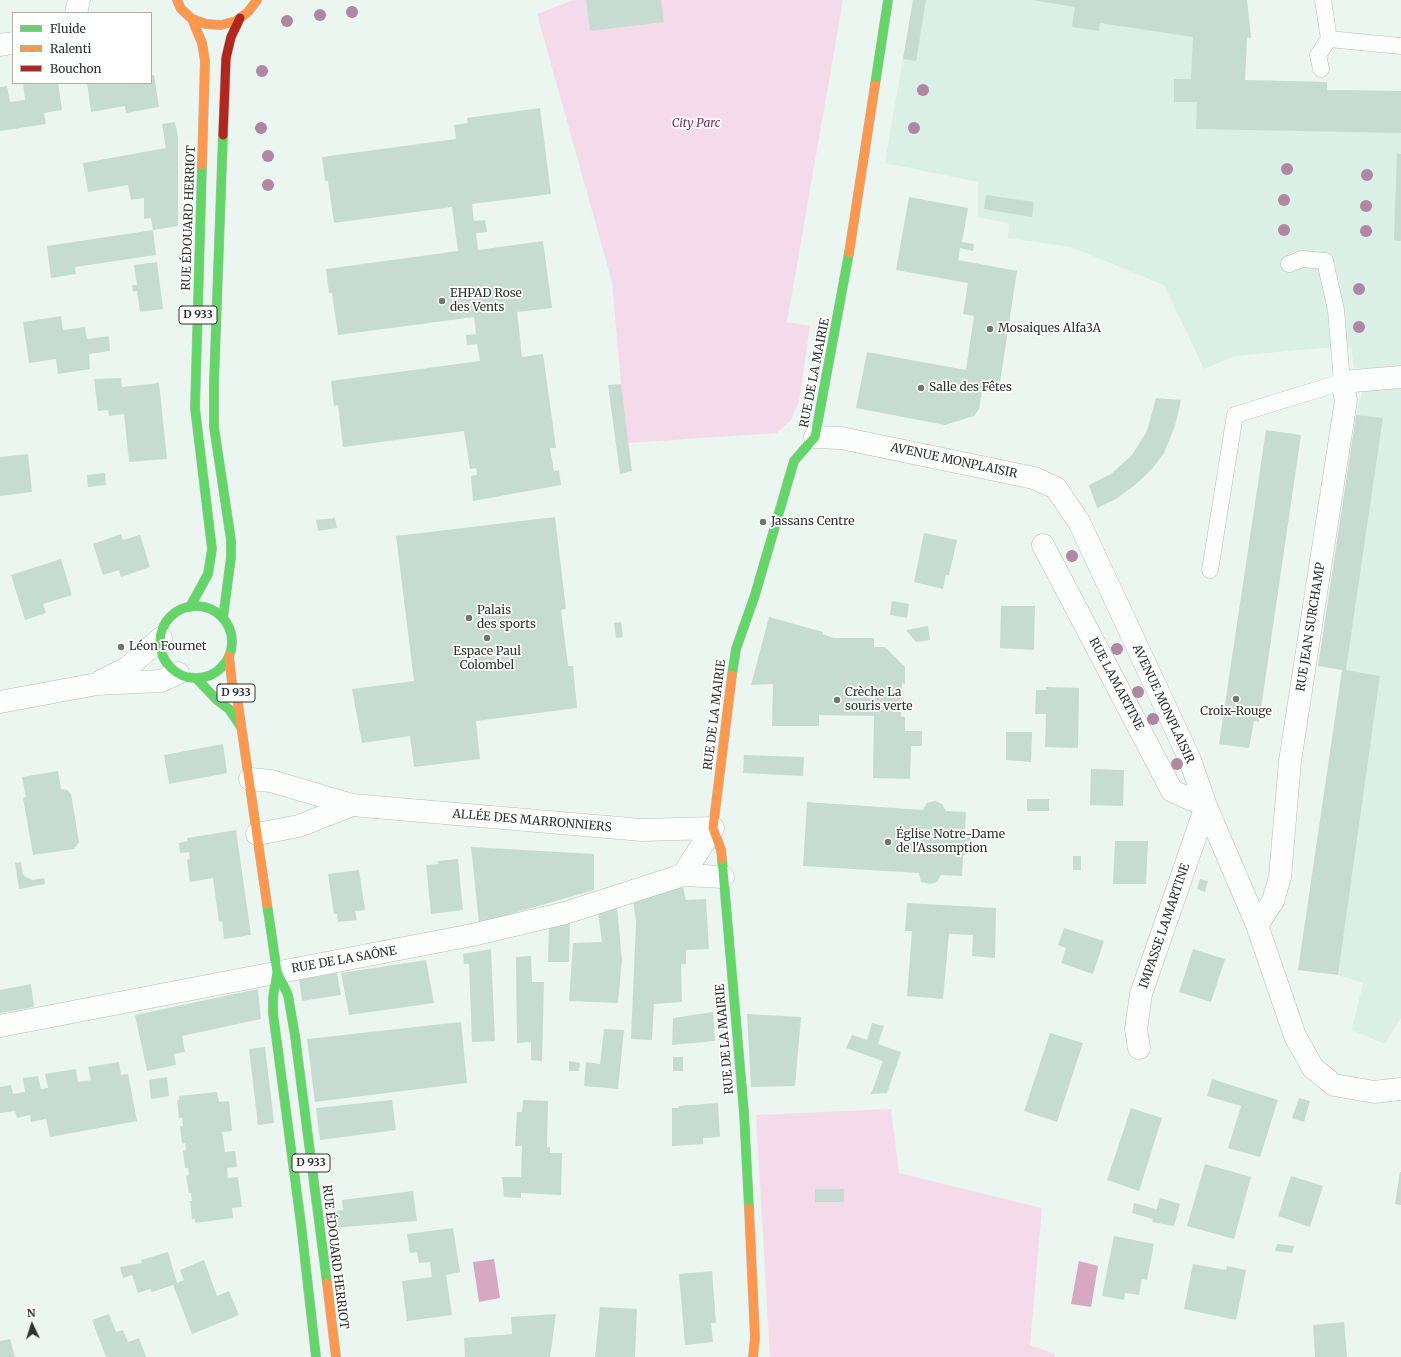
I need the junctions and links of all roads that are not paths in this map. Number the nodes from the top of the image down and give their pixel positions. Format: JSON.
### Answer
{"nodes":[{"id":1,"x":79,"y":0,"type":"edge"},
{"id":2,"x":257,"y":0,"type":"edge"},
{"id":3,"x":888,"y":0,"type":"edge"},
{"id":4,"x":1323,"y":0,"type":"edge"},
{"id":5,"x":180,"y":7,"type":"edge"},
{"id":6,"x":76,"y":12,"type":"edge"},
{"id":7,"x":240,"y":18,"type":"junction"},
{"id":8,"x":1329,"y":39,"type":"junction"},
{"id":9,"x":12,"y":43,"type":"edge"},
{"id":10,"x":0,"y":45,"type":"edge"},
{"id":11,"x":1401,"y":46,"type":"edge"},
{"id":12,"x":1321,"y":69,"type":"dead end"},
{"id":13,"x":1290,"y":264,"type":"dead end"},
{"id":14,"x":1401,"y":377,"type":"edge"},
{"id":15,"x":1342,"y":382,"type":"junction"},
{"id":16,"x":815,"y":437,"type":"junction"},
{"id":17,"x":1043,"y":544,"type":"dead end"},
{"id":18,"x":1210,"y":570,"type":"dead end"},
{"id":19,"x":190,"y":607,"type":"junction"},
{"id":20,"x":223,"y":618,"type":"junction"},
{"id":21,"x":161,"y":638,"type":"junction"},
{"id":22,"x":229,"y":656,"type":"junction"},
{"id":23,"x":187,"y":675,"type":"junction"},
{"id":24,"x":97,"y":684,"type":"junction"},
{"id":25,"x":0,"y":702,"type":"edge"},
{"id":26,"x":242,"y":730,"type":"junction"},
{"id":27,"x":250,"y":779,"type":"junction"},
{"id":28,"x":352,"y":805,"type":"junction"},
{"id":29,"x":1206,"y":806,"type":"junction"},
{"id":30,"x":713,"y":828,"type":"junction"},
{"id":31,"x":257,"y":834,"type":"junction"},
{"id":32,"x":683,"y":875,"type":"junction"},
{"id":33,"x":724,"y":877,"type":"junction"},
{"id":34,"x":1257,"y":925,"type":"junction"},
{"id":35,"x":277,"y":972,"type":"junction"},
{"id":36,"x":0,"y":1026,"type":"edge"},
{"id":37,"x":1140,"y":1048,"type":"dead end"},
{"id":38,"x":1401,"y":1089,"type":"edge"},
{"id":39,"x":316,"y":1357,"type":"edge"},
{"id":40,"x":336,"y":1357,"type":"edge"},
{"id":41,"x":753,"y":1357,"type":"edge"}],
"edges":[{"from":1,"to":6,"type":"street"},
{"from":2,"to":7,"type":"main road"},
{"from":3,"to":16,"type":"main road","name":"RUE DE LA MAIRIE"},
{"from":4,"to":8,"type":"lane"},
{"from":5,"to":7,"type":"main road"},
{"from":5,"to":19,"type":"main road","name":"RUE ÉDOUARD HERRIOT","number":"D 933"},
{"from":7,"to":20,"type":"main road","number":"D 933"},
{"from":8,"to":11,"type":"lane"},
{"from":8,"to":12,"type":"lane"},
{"from":9,"to":10,"type":"street"},
{"from":13,"to":15,"type":"lane"},
{"from":14,"to":15,"type":"street"},
{"from":15,"to":18,"type":"lane"},
{"from":15,"to":34,"type":"street","name":"RUE JEAN SURCHAMP"},
{"from":16,"to":29,"type":"street","name":"AVENUE MONPLAISIR"},
{"from":16,"to":30,"type":"main road","name":"RUE DE LA MAIRIE"},
{"from":17,"to":29,"type":"street","name":"RUE LAMARTINE"},
{"from":19,"to":20,"type":"main road"},
{"from":19,"to":21,"type":"main road"},
{"from":20,"to":22,"type":"main road"},
{"from":21,"to":23,"type":"main road"},
{"from":21,"to":24,"type":"street"},
{"from":22,"to":23,"type":"main road"},
{"from":22,"to":26,"type":"main road","number":"D 933"},
{"from":23,"to":24,"type":"street"},
{"from":23,"to":26,"type":"main road","number":"D 933"},
{"from":24,"to":25,"type":"street"},
{"from":26,"to":27,"type":"main road","number":"D 933"},
{"from":27,"to":28,"type":"street","name":"ALLÉE DES MARRONNIERS"},
{"from":27,"to":31,"type":"main road","number":"D 933"},
{"from":28,"to":30,"type":"street","name":"ALLÉE DES MARRONNIERS"},
{"from":28,"to":31,"type":"street","name":"ALLÉE DES MARRONNIERS"},
{"from":29,"to":34,"type":"street","name":"AVENUE MONPLAISIR"},
{"from":29,"to":37,"type":"street","name":"IMPASSE LAMARTINE"},
{"from":30,"to":32,"type":"street"},
{"from":30,"to":33,"type":"main road","name":"RUE DE LA MAIRIE"},
{"from":31,"to":35,"type":"main road","number":"D 933"},
{"from":32,"to":33,"type":"street","name":"RUE DE LA SAÔNE"},
{"from":32,"to":35,"type":"street","name":"RUE DE LA SAÔNE"},
{"from":33,"to":41,"type":"main road","name":"RUE DE LA MAIRIE"},
{"from":34,"to":38,"type":"street","name":"AVENUE MONPLAISIR"},
{"from":35,"to":36,"type":"street","name":"RUE DE LA SAÔNE"},
{"from":35,"to":39,"type":"main road","number":"D 933"},
{"from":35,"to":40,"type":"main road","name":"RUE ÉDOUARD HERRIOT","number":"D 933"}]}
